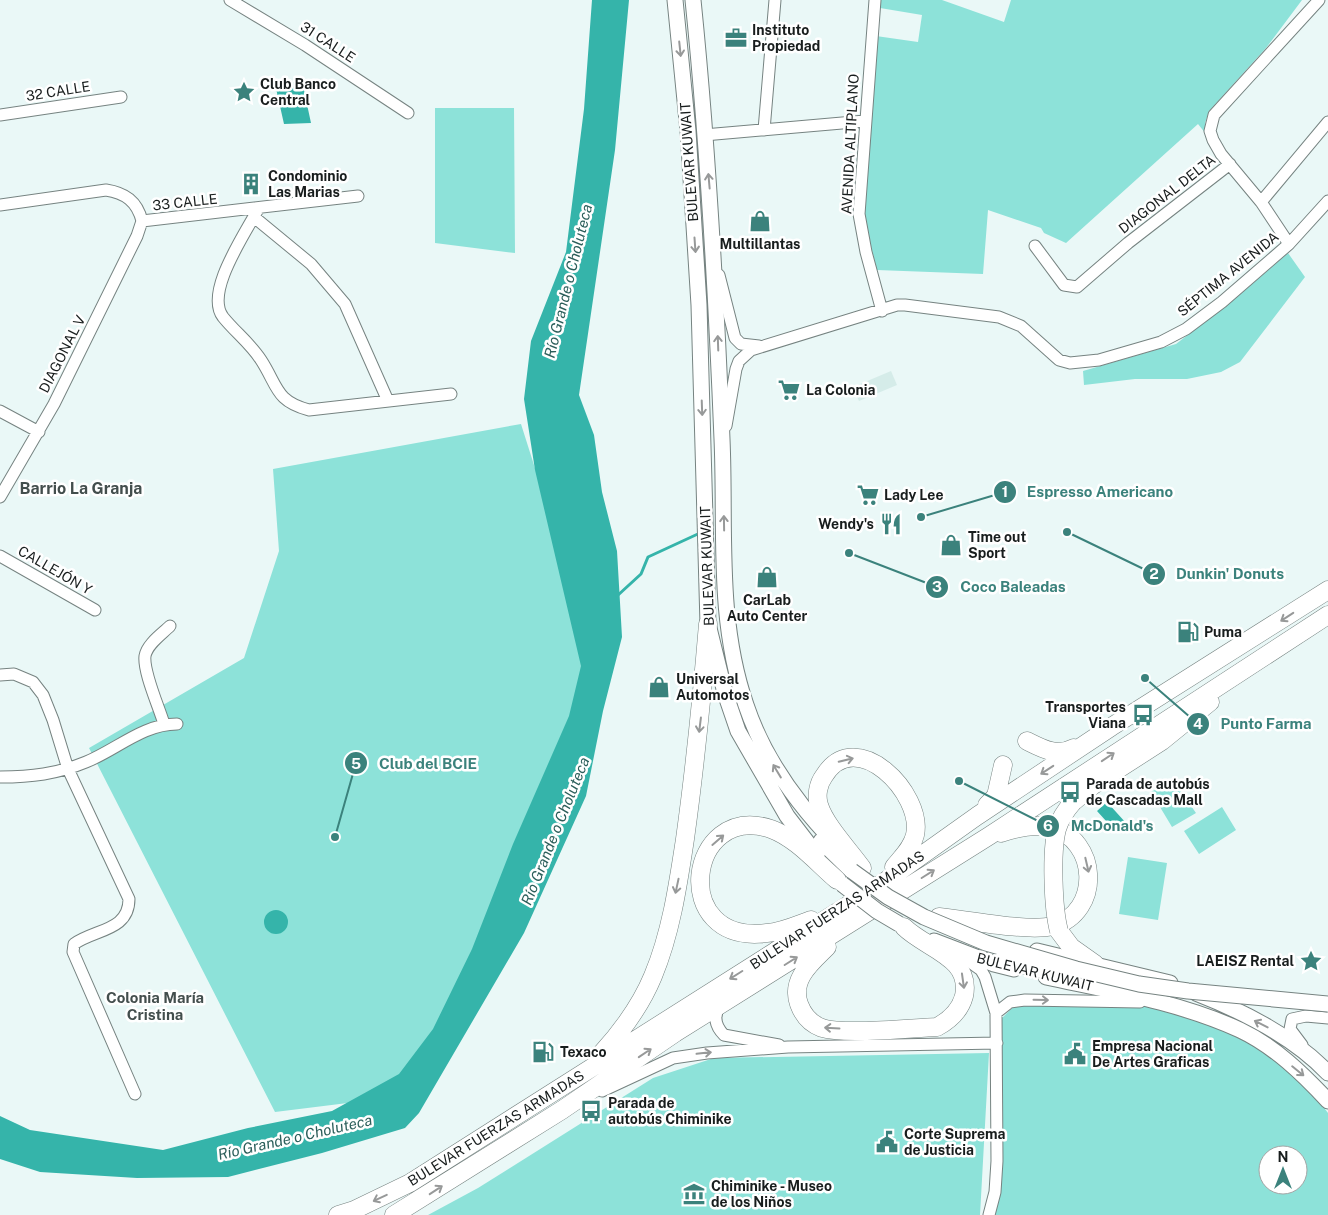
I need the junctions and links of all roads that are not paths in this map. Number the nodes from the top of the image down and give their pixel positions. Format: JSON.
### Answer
{"nodes":[{"id":1,"x":230,"y":0,"type":"edge"},
{"id":2,"x":675,"y":0,"type":"edge"},
{"id":3,"x":693,"y":0,"type":"edge"},
{"id":4,"x":776,"y":0,"type":"edge"},
{"id":5,"x":874,"y":0,"type":"edge"},
{"id":6,"x":1317,"y":1,"type":"edge"},
{"id":7,"x":121,"y":97,"type":"dead end"},
{"id":8,"x":408,"y":113,"type":"dead end"},
{"id":9,"x":0,"y":115,"type":"edge"},
{"id":10,"x":865,"y":122,"type":"junction"},
{"id":11,"x":1328,"y":122,"type":"edge"},
{"id":12,"x":764,"y":130,"type":"junction"},
{"id":13,"x":704,"y":135,"type":"junction"},
{"id":14,"x":1230,"y":164,"type":"junction"},
{"id":15,"x":358,"y":196,"type":"dead end"},
{"id":16,"x":1328,"y":201,"type":"edge"},
{"id":17,"x":1261,"y":202,"type":"junction"},
{"id":18,"x":0,"y":205,"type":"edge"},
{"id":19,"x":256,"y":213,"type":"junction"},
{"id":20,"x":142,"y":221,"type":"junction"},
{"id":21,"x":1289,"y":244,"type":"junction"},
{"id":22,"x":1035,"y":246,"type":"dead end"},
{"id":23,"x":715,"y":256,"type":"junction"},
{"id":24,"x":882,"y":311,"type":"junction"},
{"id":25,"x":761,"y":346,"type":"junction"},
{"id":26,"x":451,"y":394,"type":"dead end"},
{"id":27,"x":388,"y":401,"type":"junction"},
{"id":28,"x":0,"y":411,"type":"edge"},
{"id":29,"x":39,"y":432,"type":"junction"},
{"id":30,"x":723,"y":445,"type":"junction"},
{"id":31,"x":0,"y":497,"type":"edge"},
{"id":32,"x":0,"y":556,"type":"edge"},
{"id":33,"x":1328,"y":590,"type":"edge"},
{"id":34,"x":95,"y":610,"type":"dead end"},
{"id":35,"x":1328,"y":615,"type":"edge"},
{"id":36,"x":708,"y":624,"type":"junction"},
{"id":37,"x":170,"y":626,"type":"dead end"},
{"id":38,"x":0,"y":675,"type":"edge"},
{"id":39,"x":1231,"y":676,"type":"junction"},
{"id":40,"x":164,"y":724,"type":"junction"},
{"id":41,"x":177,"y":724,"type":"dead end"},
{"id":42,"x":1111,"y":727,"type":"junction"},
{"id":43,"x":1028,"y":741,"type":"dead end"},
{"id":44,"x":1002,"y":765,"type":"dead end"},
{"id":45,"x":68,"y":769,"type":"junction"},
{"id":46,"x":0,"y":777,"type":"edge"},
{"id":47,"x":977,"y":816,"type":"junction"},
{"id":48,"x":989,"y":836,"type":"junction"},
{"id":49,"x":852,"y":875,"type":"junction"},
{"id":50,"x":880,"y":885,"type":"junction"},
{"id":51,"x":842,"y":908,"type":"junction"},
{"id":52,"x":939,"y":917,"type":"junction"},
{"id":53,"x":851,"y":924,"type":"junction"},
{"id":54,"x":902,"y":926,"type":"junction"},
{"id":55,"x":959,"y":951,"type":"junction"},
{"id":56,"x":1095,"y":964,"type":"junction"},
{"id":57,"x":1180,"y":987,"type":"junction"},
{"id":58,"x":1328,"y":999,"type":"edge"},
{"id":59,"x":1163,"y":1002,"type":"junction"},
{"id":60,"x":1328,"y":1004,"type":"edge"},
{"id":61,"x":720,"y":1006,"type":"junction"},
{"id":62,"x":1328,"y":1012,"type":"edge"},
{"id":63,"x":996,"y":1013,"type":"junction"},
{"id":64,"x":1328,"y":1018,"type":"edge"},
{"id":65,"x":997,"y":1043,"type":"junction"},
{"id":66,"x":788,"y":1047,"type":"junction"},
{"id":67,"x":1313,"y":1057,"type":"junction"},
{"id":68,"x":589,"y":1069,"type":"junction"},
{"id":69,"x":1328,"y":1074,"type":"edge"},
{"id":70,"x":135,"y":1094,"type":"dead end"},
{"id":71,"x":1328,"y":1102,"type":"edge"},
{"id":72,"x":562,"y":1110,"type":"junction"},
{"id":73,"x":338,"y":1215,"type":"edge"},
{"id":74,"x":394,"y":1215,"type":"edge"},
{"id":75,"x":989,"y":1215,"type":"edge"}],
"edges":[{"from":1,"to":8,"type":"street","name":"31 CALLE"},
{"from":2,"to":36,"type":"main road","name":"BULEVAR KUWAIT","one_way":true},
{"from":3,"to":13,"type":"main road","name":"BULEVAR KUWAIT"},
{"from":4,"to":12,"type":"street"},
{"from":5,"to":10,"type":"street","name":"AVENIDA ALTIPLANO"},
{"from":6,"to":14,"type":"street","name":"DIAGONAL DELTA"},
{"from":7,"to":9,"type":"street","name":"32 CALLE"},
{"from":10,"to":12,"type":"street"},
{"from":10,"to":24,"type":"street","name":"AVENIDA ALTIPLANO"},
{"from":11,"to":17,"type":"street"},
{"from":12,"to":13,"type":"street"},
{"from":23,"to":13,"type":"main road","name":"BULEVAR KUWAIT","one_way":true},
{"from":14,"to":17,"type":"street"},
{"from":14,"to":22,"type":"street","name":"DIAGONAL DELTA"},
{"from":15,"to":19,"type":"street","name":"33 CALLE"},
{"from":16,"to":21,"type":"street","name":"SÉPTIMA AVENIDA"},
{"from":17,"to":21,"type":"street"},
{"from":18,"to":20,"type":"street","name":"33 CALLE"},
{"from":19,"to":20,"type":"street","name":"33 CALLE"},
{"from":19,"to":27,"type":"street"},
{"from":19,"to":27,"type":"street"},
{"from":20,"to":29,"type":"street","name":"DIAGONAL V"},
{"from":21,"to":24,"type":"street","name":"SÉPTIMA AVENIDA"},
{"from":23,"to":25,"type":"street"},
{"from":30,"to":23,"type":"main road","name":"BULEVAR KUWAIT","one_way":true},
{"from":24,"to":25,"type":"street"},
{"from":25,"to":30,"type":"street"},
{"from":26,"to":27,"type":"street"},
{"from":28,"to":29,"type":"street"},
{"from":29,"to":31,"type":"street","name":"DIAGONAL V"},
{"from":49,"to":30,"type":"main road","name":"BULEVAR KUWAIT","one_way":true},
{"from":32,"to":34,"type":"street","name":"CALLEJÓN Y"},
{"from":33,"to":42,"type":"highway","name":"BULEVAR FUERZAS ARMADAS","one_way":true},
{"from":35,"to":39,"type":"highway","name":"BULEVAR FUERZAS ARMADAS"},
{"from":36,"to":49,"type":"main road","name":"BULEVAR KUWAIT"},
{"from":36,"to":68,"type":"highway","one_way":true},
{"from":37,"to":40,"type":"street"},
{"from":38,"to":45,"type":"street"},
{"from":48,"to":39,"type":"highway","name":"BULEVAR FUERZAS ARMADAS","one_way":true},
{"from":39,"to":56,"type":"highway","bridge":true},
{"from":40,"to":41,"type":"street"},
{"from":40,"to":45,"type":"street"},
{"from":42,"to":43,"type":"highway"},
{"from":42,"to":47,"type":"highway","name":"BULEVAR FUERZAS ARMADAS","one_way":true},
{"from":44,"to":47,"type":"highway"},
{"from":45,"to":46,"type":"street"},
{"from":45,"to":70,"type":"street"},
{"from":47,"to":50,"type":"highway","name":"BULEVAR FUERZAS ARMADAS"},
{"from":48,"to":52,"type":"highway","one_way":true},
{"from":53,"to":48,"type":"highway","name":"BULEVAR FUERZAS ARMADAS","one_way":true},
{"from":49,"to":50,"type":"highway","one_way":true},
{"from":51,"to":49,"type":"highway","one_way":true},
{"from":49,"to":52,"type":"main road","name":"BULEVAR KUWAIT"},
{"from":49,"to":54,"type":"main road","name":"BULEVAR KUWAIT","bridge":true},
{"from":49,"to":60,"type":"main road","bridge":true},
{"from":50,"to":51,"type":"highway","name":"BULEVAR FUERZAS ARMADAS"},
{"from":51,"to":68,"type":"highway","name":"BULEVAR FUERZAS ARMADAS","one_way":true},
{"from":52,"to":56,"type":"main road","name":"BULEVAR KUWAIT"},
{"from":54,"to":53,"type":"highway","one_way":true},
{"from":61,"to":53,"type":"highway","name":"BULEVAR FUERZAS ARMADAS","one_way":true},
{"from":54,"to":55,"type":"main road","name":"BULEVAR KUWAIT"},
{"from":55,"to":59,"type":"main road","name":"BULEVAR KUWAIT"},
{"from":55,"to":62,"type":"main road","bridge":true},
{"from":55,"to":63,"type":"street"},
{"from":56,"to":57,"type":"main road","name":"BULEVAR KUWAIT"},
{"from":57,"to":58,"type":"street"},
{"from":67,"to":57,"type":"main road","name":"BULEVAR KUWAIT","one_way":true},
{"from":63,"to":59,"type":"street","one_way":true},
{"from":59,"to":71,"type":"main road","name":"BULEVAR KUWAIT","one_way":true},
{"from":61,"to":66,"type":"street"},
{"from":72,"to":61,"type":"highway","name":"BULEVAR FUERZAS ARMADAS","one_way":true},
{"from":63,"to":65,"type":"street"},
{"from":64,"to":67,"type":"street"},
{"from":65,"to":66,"type":"street"},
{"from":65,"to":75,"type":"street"},
{"from":72,"to":66,"type":"street","one_way":true},
{"from":67,"to":69,"type":"main road","name":"BULEVAR KUWAIT"},
{"from":68,"to":73,"type":"highway","name":"BULEVAR FUERZAS ARMADAS","one_way":true},
{"from":74,"to":72,"type":"highway","name":"BULEVAR FUERZAS ARMADAS","one_way":true}]}
